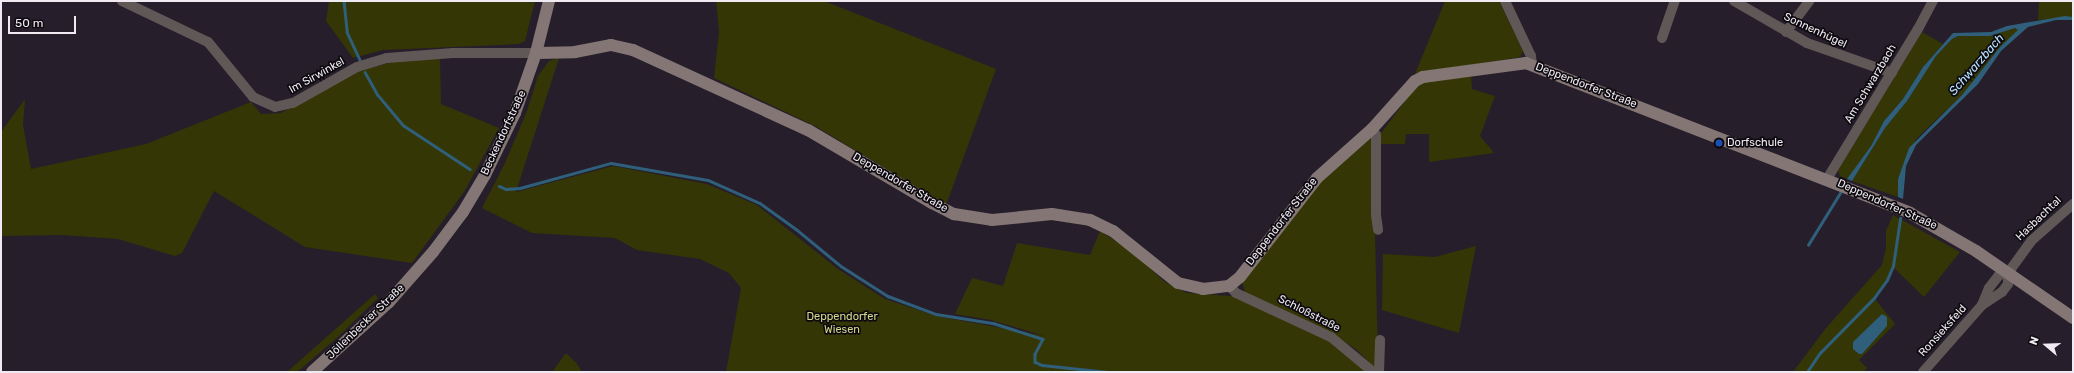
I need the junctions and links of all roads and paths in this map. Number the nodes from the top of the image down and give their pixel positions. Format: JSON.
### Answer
{"nodes":[{"id":1,"x":122,"y":1,"type":"edge"},
{"id":2,"x":549,"y":1,"type":"edge"},
{"id":3,"x":1505,"y":1,"type":"edge"},
{"id":4,"x":1676,"y":1,"type":"edge"},
{"id":5,"x":1734,"y":1,"type":"edge"},
{"id":6,"x":1809,"y":1,"type":"edge"},
{"id":7,"x":1933,"y":1,"type":"edge"},
{"id":8,"x":1749,"y":6,"type":"edge"},
{"id":9,"x":1786,"y":32,"type":"junction"},
{"id":10,"x":1662,"y":38,"type":"dead end"},
{"id":11,"x":536,"y":53,"type":"junction"},
{"id":12,"x":1532,"y":65,"type":"junction"},
{"id":13,"x":1892,"y":73,"type":"junction"},
{"id":14,"x":1372,"y":129,"type":"junction"},
{"id":15,"x":1827,"y":178,"type":"junction"},
{"id":16,"x":2073,"y":204,"type":"edge"},
{"id":17,"x":1378,"y":230,"type":"dead end"},
{"id":18,"x":433,"y":252,"type":"joint"},
{"id":19,"x":2008,"y":273,"type":"junction"},
{"id":20,"x":1230,"y":286,"type":"junction"},
{"id":21,"x":2073,"y":318,"type":"edge"},
{"id":22,"x":1380,"y":340,"type":"dead end"},
{"id":23,"x":312,"y":372,"type":"edge"},
{"id":24,"x":1373,"y":372,"type":"edge"},
{"id":25,"x":1379,"y":372,"type":"edge"},
{"id":26,"x":1922,"y":372,"type":"edge"}],
"edges":[{"from":1,"to":11,"type":"street","name":"Im Sirwinkel"},
{"from":2,"to":11,"type":"street","name":"Beckendorfstraße"},
{"from":3,"to":12,"type":"street"},
{"from":4,"to":10,"type":"street"},
{"from":5,"to":8,"type":"street","name":"Sonnenhügel"},
{"from":6,"to":9,"type":"street"},
{"from":7,"to":13,"type":"street","name":"Am Schwarzbach"},
{"from":8,"to":9,"type":"street","name":"Sonnenhügel"},
{"from":9,"to":13,"type":"street","name":"Sonnenhügel"},
{"from":11,"to":18,"type":"street","name":"Beckendorfstraße"},
{"from":11,"to":20,"type":"street","name":"Deppendorfer Straße"},
{"from":12,"to":14,"type":"street","name":"Deppendorfer Straße"},
{"from":12,"to":15,"type":"street","name":"Deppendorfer Straße"},
{"from":13,"to":15,"type":"street","name":"Am Schwarzbach"},
{"from":14,"to":17,"type":"street"},
{"from":14,"to":20,"type":"street","name":"Deppendorfer Straße"},
{"from":15,"to":19,"type":"street","name":"Deppendorfer Straße"},
{"from":16,"to":19,"type":"street","name":"Hasbachtal"},
{"from":18,"to":23,"type":"street","name":"Jöllenbecker Straße"},
{"from":19,"to":21,"type":"street","name":"Deppendorfer Straße"},
{"from":19,"to":26,"type":"street","name":"Ronsieksfeld"},
{"from":20,"to":24,"type":"street","name":"Schloßstraße"},
{"from":22,"to":25,"type":"street"}]}
